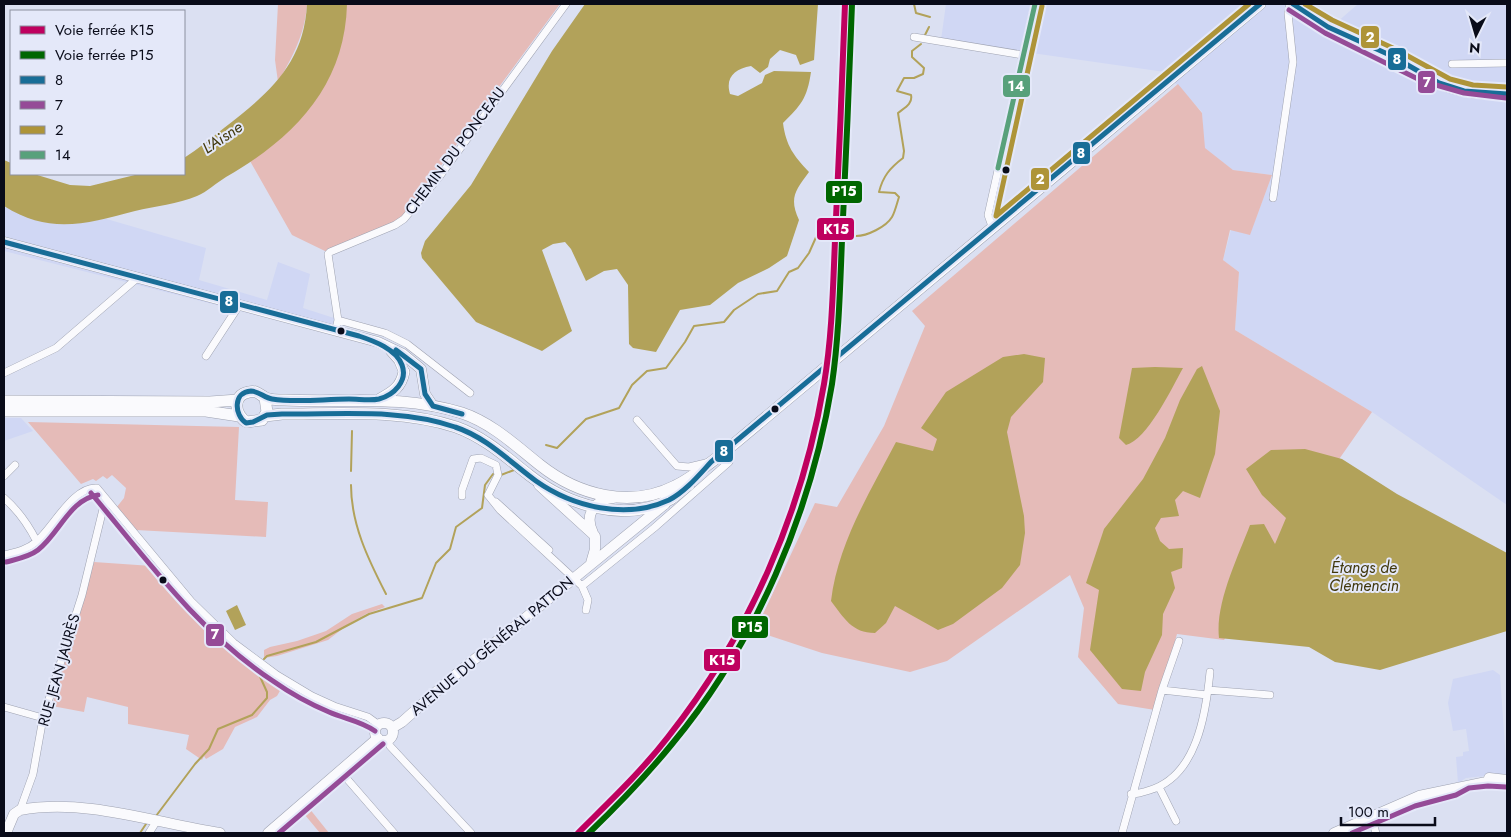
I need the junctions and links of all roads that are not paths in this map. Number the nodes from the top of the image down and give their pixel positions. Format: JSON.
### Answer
{"nodes":[{"id":1,"x":566,"y":4,"type":"edge"},
{"id":2,"x":1035,"y":4,"type":"edge"},
{"id":3,"x":1260,"y":4,"type":"edge"},
{"id":4,"x":1292,"y":4,"type":"edge"},
{"id":5,"x":914,"y":37,"type":"dead end"},
{"id":6,"x":1023,"y":55,"type":"junction"},
{"id":7,"x":1507,"y":63,"type":"edge"},
{"id":8,"x":1452,"y":64,"type":"dead end"},
{"id":9,"x":1507,"y":92,"type":"edge"},
{"id":10,"x":1273,"y":198,"type":"dead end"},
{"id":11,"x":993,"y":229,"type":"junction"},
{"id":12,"x":7,"y":243,"type":"edge"},
{"id":13,"x":136,"y":277,"type":"junction"},
{"id":14,"x":240,"y":304,"type":"junction"},
{"id":15,"x":337,"y":325,"type":"junction"},
{"id":16,"x":378,"y":342,"type":"junction"},
{"id":17,"x":206,"y":356,"type":"dead end"},
{"id":18,"x":404,"y":372,"type":"joint"},
{"id":19,"x":4,"y":374,"type":"edge"},
{"id":20,"x":470,"y":393,"type":"dead end"},
{"id":21,"x":265,"y":398,"type":"junction"},
{"id":22,"x":380,"y":399,"type":"junction"},
{"id":23,"x":238,"y":400,"type":"junction"},
{"id":24,"x":4,"y":401,"type":"edge"},
{"id":25,"x":433,"y":406,"type":"junction"},
{"id":26,"x":4,"y":411,"type":"edge"},
{"id":27,"x":239,"y":416,"type":"junction"},
{"id":28,"x":265,"y":416,"type":"junction"},
{"id":29,"x":637,"y":420,"type":"dead end"},
{"id":30,"x":722,"y":454,"type":"junction"},
{"id":31,"x":711,"y":462,"type":"junction"},
{"id":32,"x":15,"y":466,"type":"dead end"},
{"id":33,"x":529,"y":475,"type":"junction"},
{"id":34,"x":4,"y":476,"type":"edge"},
{"id":35,"x":462,"y":496,"type":"dead end"},
{"id":36,"x":4,"y":498,"type":"edge"},
{"id":37,"x":616,"y":498,"type":"junction"},
{"id":38,"x":671,"y":499,"type":"junction"},
{"id":39,"x":107,"y":503,"type":"junction"},
{"id":40,"x":593,"y":507,"type":"junction"},
{"id":41,"x":632,"y":509,"type":"junction"},
{"id":42,"x":631,"y":532,"type":"junction"},
{"id":43,"x":594,"y":534,"type":"junction"},
{"id":44,"x":621,"y":540,"type":"junction"},
{"id":45,"x":37,"y":542,"type":"junction"},
{"id":46,"x":4,"y":555,"type":"edge"},
{"id":47,"x":591,"y":563,"type":"junction"},
{"id":48,"x":573,"y":578,"type":"junction"},
{"id":49,"x":582,"y":586,"type":"junction"},
{"id":50,"x":586,"y":610,"type":"dead end"},
{"id":51,"x":1179,"y":641,"type":"dead end"},
{"id":52,"x":1210,"y":672,"type":"dead end"},
{"id":53,"x":1162,"y":690,"type":"junction"},
{"id":54,"x":1208,"y":693,"type":"junction"},
{"id":55,"x":1270,"y":696,"type":"dead end"},
{"id":56,"x":4,"y":707,"type":"edge"},
{"id":57,"x":43,"y":718,"type":"junction"},
{"id":58,"x":379,"y":725,"type":"junction"},
{"id":59,"x":392,"y":728,"type":"junction"},
{"id":60,"x":383,"y":739,"type":"junction"},
{"id":61,"x":341,"y":772,"type":"junction"},
{"id":62,"x":1507,"y":780,"type":"edge"},
{"id":63,"x":1159,"y":787,"type":"junction"},
{"id":64,"x":1131,"y":794,"type":"junction"},
{"id":65,"x":20,"y":810,"type":"junction"},
{"id":66,"x":1371,"y":818,"type":"junction"},
{"id":67,"x":1176,"y":821,"type":"dead end"},
{"id":68,"x":156,"y":822,"type":"junction"},
{"id":69,"x":6,"y":833,"type":"edge"},
{"id":70,"x":149,"y":833,"type":"edge"},
{"id":71,"x":220,"y":833,"type":"edge"},
{"id":72,"x":268,"y":833,"type":"edge"},
{"id":73,"x":394,"y":833,"type":"edge"},
{"id":74,"x":471,"y":833,"type":"edge"},
{"id":75,"x":1122,"y":833,"type":"edge"},
{"id":76,"x":1334,"y":833,"type":"edge"},
{"id":77,"x":1376,"y":833,"type":"edge"}],
"edges":[{"from":1,"to":15,"type":"street","name":"CHEMIN DU PONCEAU"},
{"from":2,"to":6,"type":"street"},
{"from":3,"to":11,"type":"main road"},
{"from":4,"to":9,"type":"main road"},
{"from":4,"to":10,"type":"street"},
{"from":5,"to":6,"type":"street"},
{"from":6,"to":11,"type":"street"},
{"from":7,"to":8,"type":"street"},
{"from":11,"to":30,"type":"main road"},
{"from":12,"to":13,"type":"main road"},
{"from":13,"to":14,"type":"main road"},
{"from":13,"to":19,"type":"street"},
{"from":14,"to":15,"type":"main road"},
{"from":14,"to":17,"type":"street"},
{"from":15,"to":16,"type":"main road"},
{"from":15,"to":20,"type":"street"},
{"from":16,"to":18,"type":"main road"},
{"from":16,"to":25,"type":"main road"},
{"from":18,"to":22,"type":"main road"},
{"from":21,"to":22,"type":"main road"},
{"from":21,"to":23,"type":"main road"},
{"from":21,"to":28,"type":"main road"},
{"from":22,"to":25,"type":"main road"},
{"from":23,"to":24,"type":"main road"},
{"from":23,"to":27,"type":"main road"},
{"from":25,"to":37,"type":"main road"},
{"from":26,"to":27,"type":"main road"},
{"from":27,"to":28,"type":"main road"},
{"from":28,"to":33,"type":"main road"},
{"from":29,"to":31,"type":"street"},
{"from":30,"to":31,"type":"main road"},
{"from":30,"to":49,"type":"street"},
{"from":31,"to":37,"type":"main road"},
{"from":31,"to":38,"type":"main road"},
{"from":32,"to":34,"type":"street"},
{"from":33,"to":40,"type":"main road"},
{"from":33,"to":43,"type":"main road"},
{"from":35,"to":48,"type":"street"},
{"from":36,"to":45,"type":"street"},
{"from":37,"to":40,"type":"main road"},
{"from":37,"to":41,"type":"main road"},
{"from":38,"to":41,"type":"main road"},
{"from":38,"to":42,"type":"main road","name":"AVENUE DU GÉNÉRAL PATTON"},
{"from":39,"to":45,"type":"street"},
{"from":39,"to":57,"type":"street","name":"RUE JEAN JAURÈS"},
{"from":39,"to":58,"type":"street"},
{"from":40,"to":41,"type":"main road"},
{"from":40,"to":43,"type":"main road"},
{"from":41,"to":42,"type":"main road"},
{"from":42,"to":44,"type":"main road","name":"AVENUE DU GÉNÉRAL PATTON"},
{"from":43,"to":44,"type":"main road"},
{"from":43,"to":47,"type":"main road"},
{"from":44,"to":47,"type":"main road","name":"AVENUE DU GÉNÉRAL PATTON"},
{"from":45,"to":46,"type":"street"},
{"from":47,"to":48,"type":"main road","name":"AVENUE DU GÉNÉRAL PATTON"},
{"from":48,"to":49,"type":"street"},
{"from":48,"to":59,"type":"main road","name":"AVENUE DU GÉNÉRAL PATTON"},
{"from":49,"to":50,"type":"street"},
{"from":51,"to":53,"type":"street"},
{"from":52,"to":54,"type":"street"},
{"from":53,"to":54,"type":"street"},
{"from":53,"to":64,"type":"street"},
{"from":54,"to":55,"type":"street"},
{"from":54,"to":63,"type":"street"},
{"from":56,"to":57,"type":"street"},
{"from":57,"to":65,"type":"street","name":"RUE JEAN JAURÈS"},
{"from":58,"to":59,"type":"main road"},
{"from":58,"to":60,"type":"main road"},
{"from":59,"to":60,"type":"main road"},
{"from":60,"to":61,"type":"main road"},
{"from":60,"to":74,"type":"street"},
{"from":61,"to":72,"type":"main road"},
{"from":61,"to":73,"type":"street"},
{"from":62,"to":66,"type":"main road"},
{"from":63,"to":64,"type":"street"},
{"from":63,"to":67,"type":"street"},
{"from":64,"to":75,"type":"street"},
{"from":65,"to":68,"type":"main road"},
{"from":65,"to":69,"type":"main road","name":"RUE JEAN JAURÈS"},
{"from":66,"to":76,"type":"main road"},
{"from":66,"to":77,"type":"street"},
{"from":68,"to":70,"type":"street"},
{"from":68,"to":71,"type":"main road"}]}
